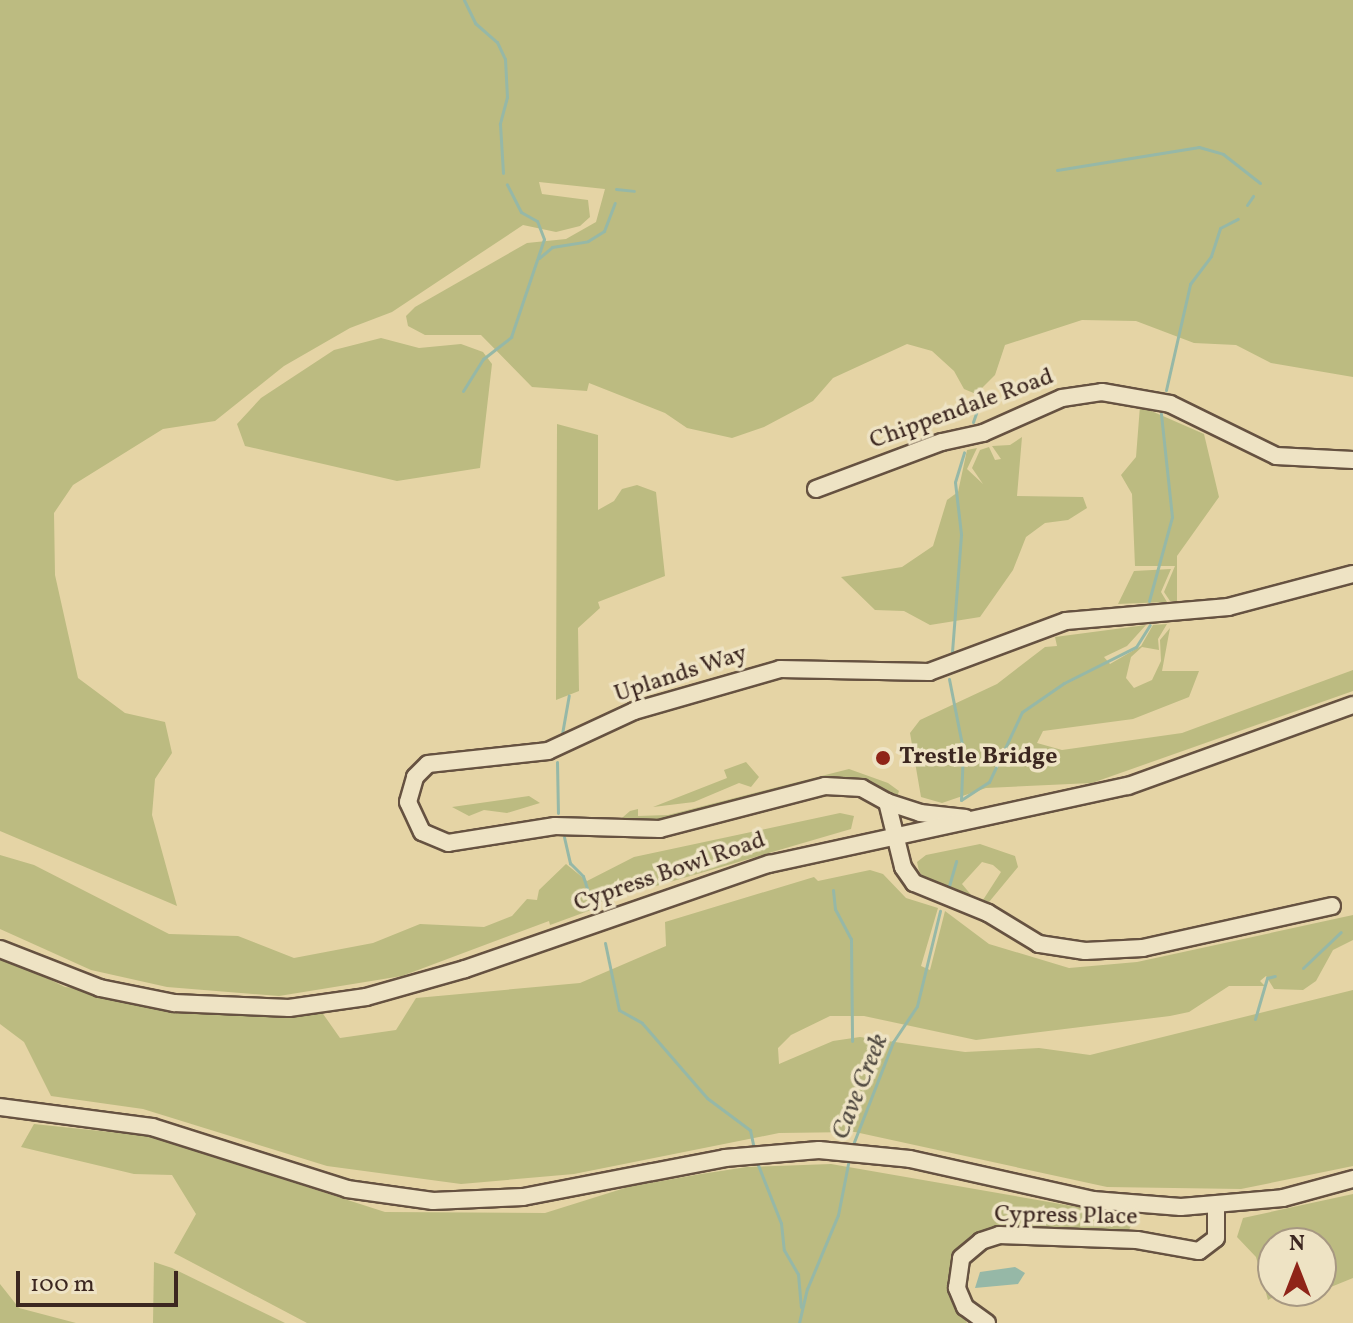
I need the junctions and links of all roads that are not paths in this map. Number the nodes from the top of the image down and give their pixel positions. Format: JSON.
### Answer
{"nodes":[{"id":1,"x":1353,"y":460,"type":"edge"},
{"id":2,"x":816,"y":489,"type":"dead end"},
{"id":3,"x":1353,"y":574,"type":"edge"},
{"id":4,"x":1353,"y":705,"type":"edge"},
{"id":5,"x":887,"y":802,"type":"junction"},
{"id":6,"x":979,"y":820,"type":"junction"},
{"id":7,"x":895,"y":836,"type":"junction"},
{"id":8,"x":1332,"y":906,"type":"dead end"},
{"id":9,"x":0,"y":949,"type":"edge"},
{"id":10,"x":0,"y":1107,"type":"edge"},
{"id":11,"x":1353,"y":1179,"type":"edge"},
{"id":12,"x":1216,"y":1206,"type":"junction"},
{"id":13,"x":987,"y":1323,"type":"edge"}],
"edges":[{"from":1,"to":2,"type":"street","name":"Chippendale Road"},
{"from":3,"to":5,"type":"street","name":"Uplands Way"},
{"from":4,"to":6,"type":"street","name":"Cypress Bowl Road"},
{"from":5,"to":6,"type":"street"},
{"from":5,"to":7,"type":"street"},
{"from":6,"to":7,"type":"street","name":"Cypress Bowl Road"},
{"from":7,"to":8,"type":"street"},
{"from":7,"to":9,"type":"street","name":"Cypress Bowl Road"},
{"from":10,"to":12,"type":"street"},
{"from":11,"to":12,"type":"street"},
{"from":12,"to":13,"type":"street","name":"Cypress Place"}]}
